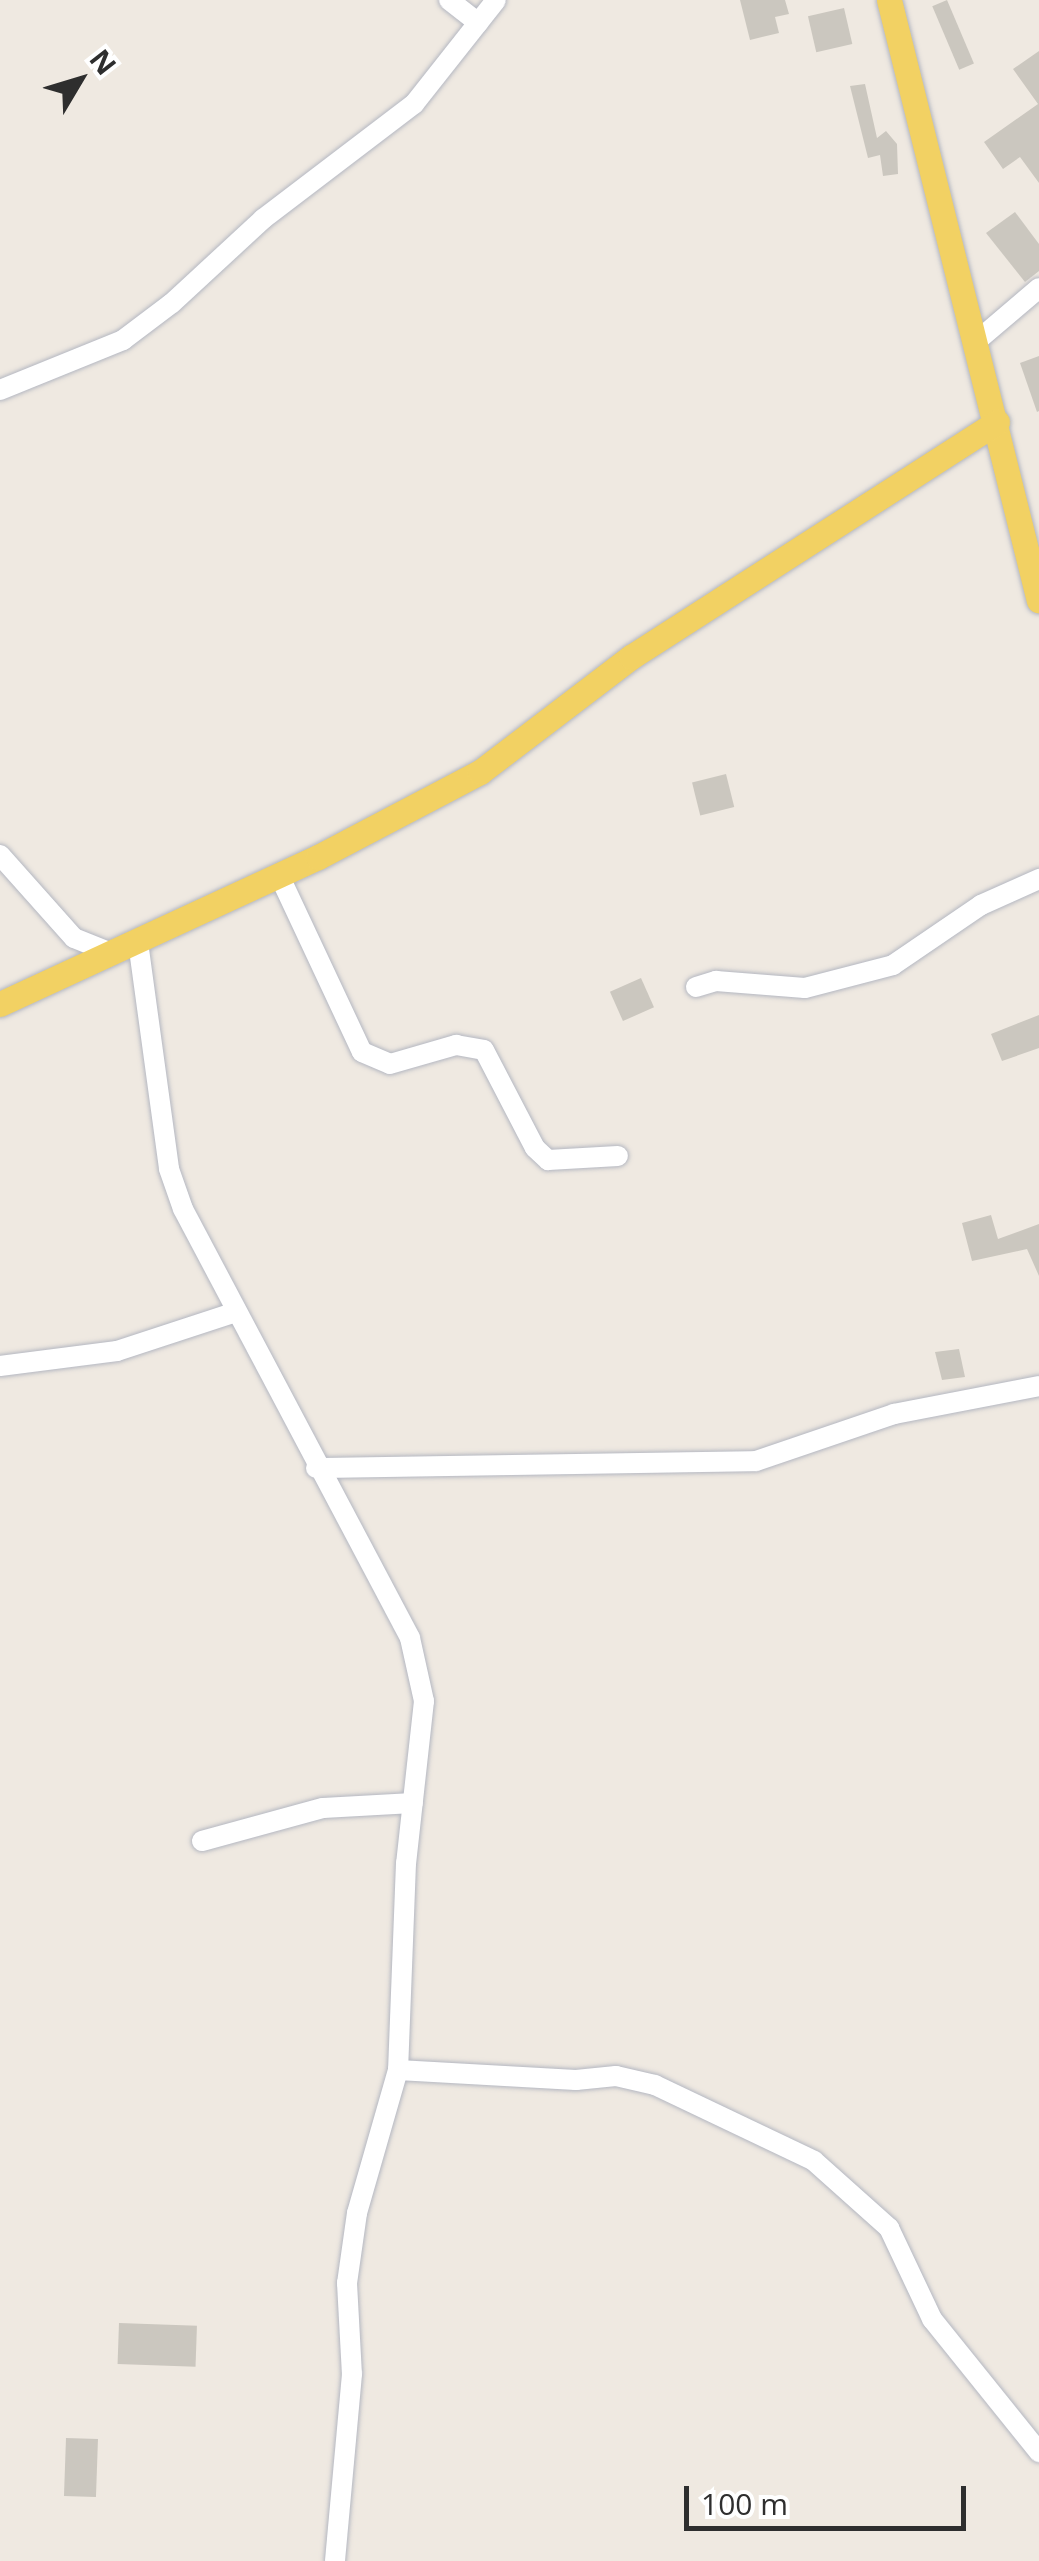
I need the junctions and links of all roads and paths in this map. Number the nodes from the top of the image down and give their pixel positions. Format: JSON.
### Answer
{"nodes":[{"id":1,"x":449,"y":0,"type":"edge"},
{"id":2,"x":496,"y":0,"type":"edge"},
{"id":3,"x":889,"y":0,"type":"edge"},
{"id":4,"x":478,"y":22,"type":"junction"},
{"id":5,"x":1039,"y":288,"type":"edge"},
{"id":6,"x":978,"y":340,"type":"junction"},
{"id":7,"x":0,"y":390,"type":"edge"},
{"id":8,"x":997,"y":422,"type":"junction"},
{"id":9,"x":1039,"y":601,"type":"edge"},
{"id":10,"x":0,"y":855,"type":"edge"},
{"id":11,"x":279,"y":875,"type":"junction"},
{"id":12,"x":1039,"y":879,"type":"edge"},
{"id":13,"x":138,"y":942,"type":"junction"},
{"id":14,"x":114,"y":954,"type":"junction"},
{"id":15,"x":696,"y":987,"type":"dead end"},
{"id":16,"x":0,"y":1004,"type":"edge"},
{"id":17,"x":618,"y":1156,"type":"dead end"},
{"id":18,"x":233,"y":1313,"type":"junction"},
{"id":19,"x":0,"y":1366,"type":"edge"},
{"id":20,"x":1039,"y":1386,"type":"edge"},
{"id":21,"x":316,"y":1468,"type":"junction"},
{"id":22,"x":413,"y":1804,"type":"junction"},
{"id":23,"x":202,"y":1841,"type":"dead end"},
{"id":24,"x":398,"y":2070,"type":"junction"},
{"id":25,"x":1039,"y":2452,"type":"edge"},
{"id":26,"x":335,"y":2561,"type":"edge"}],
"edges":[{"from":1,"to":4,"type":"street"},
{"from":2,"to":4,"type":"street"},
{"from":3,"to":6,"type":"main road"},
{"from":4,"to":7,"type":"street"},
{"from":5,"to":6,"type":"street"},
{"from":6,"to":8,"type":"main road"},
{"from":8,"to":9,"type":"main road"},
{"from":8,"to":11,"type":"main road"},
{"from":10,"to":14,"type":"street"},
{"from":11,"to":13,"type":"main road"},
{"from":11,"to":17,"type":"street"},
{"from":12,"to":15,"type":"street"},
{"from":13,"to":14,"type":"main road"},
{"from":13,"to":18,"type":"street"},
{"from":14,"to":16,"type":"main road"},
{"from":18,"to":19,"type":"street"},
{"from":18,"to":21,"type":"street"},
{"from":20,"to":21,"type":"street"},
{"from":21,"to":22,"type":"street"},
{"from":22,"to":23,"type":"street"},
{"from":22,"to":24,"type":"street"},
{"from":24,"to":25,"type":"street"},
{"from":24,"to":26,"type":"street"}]}
